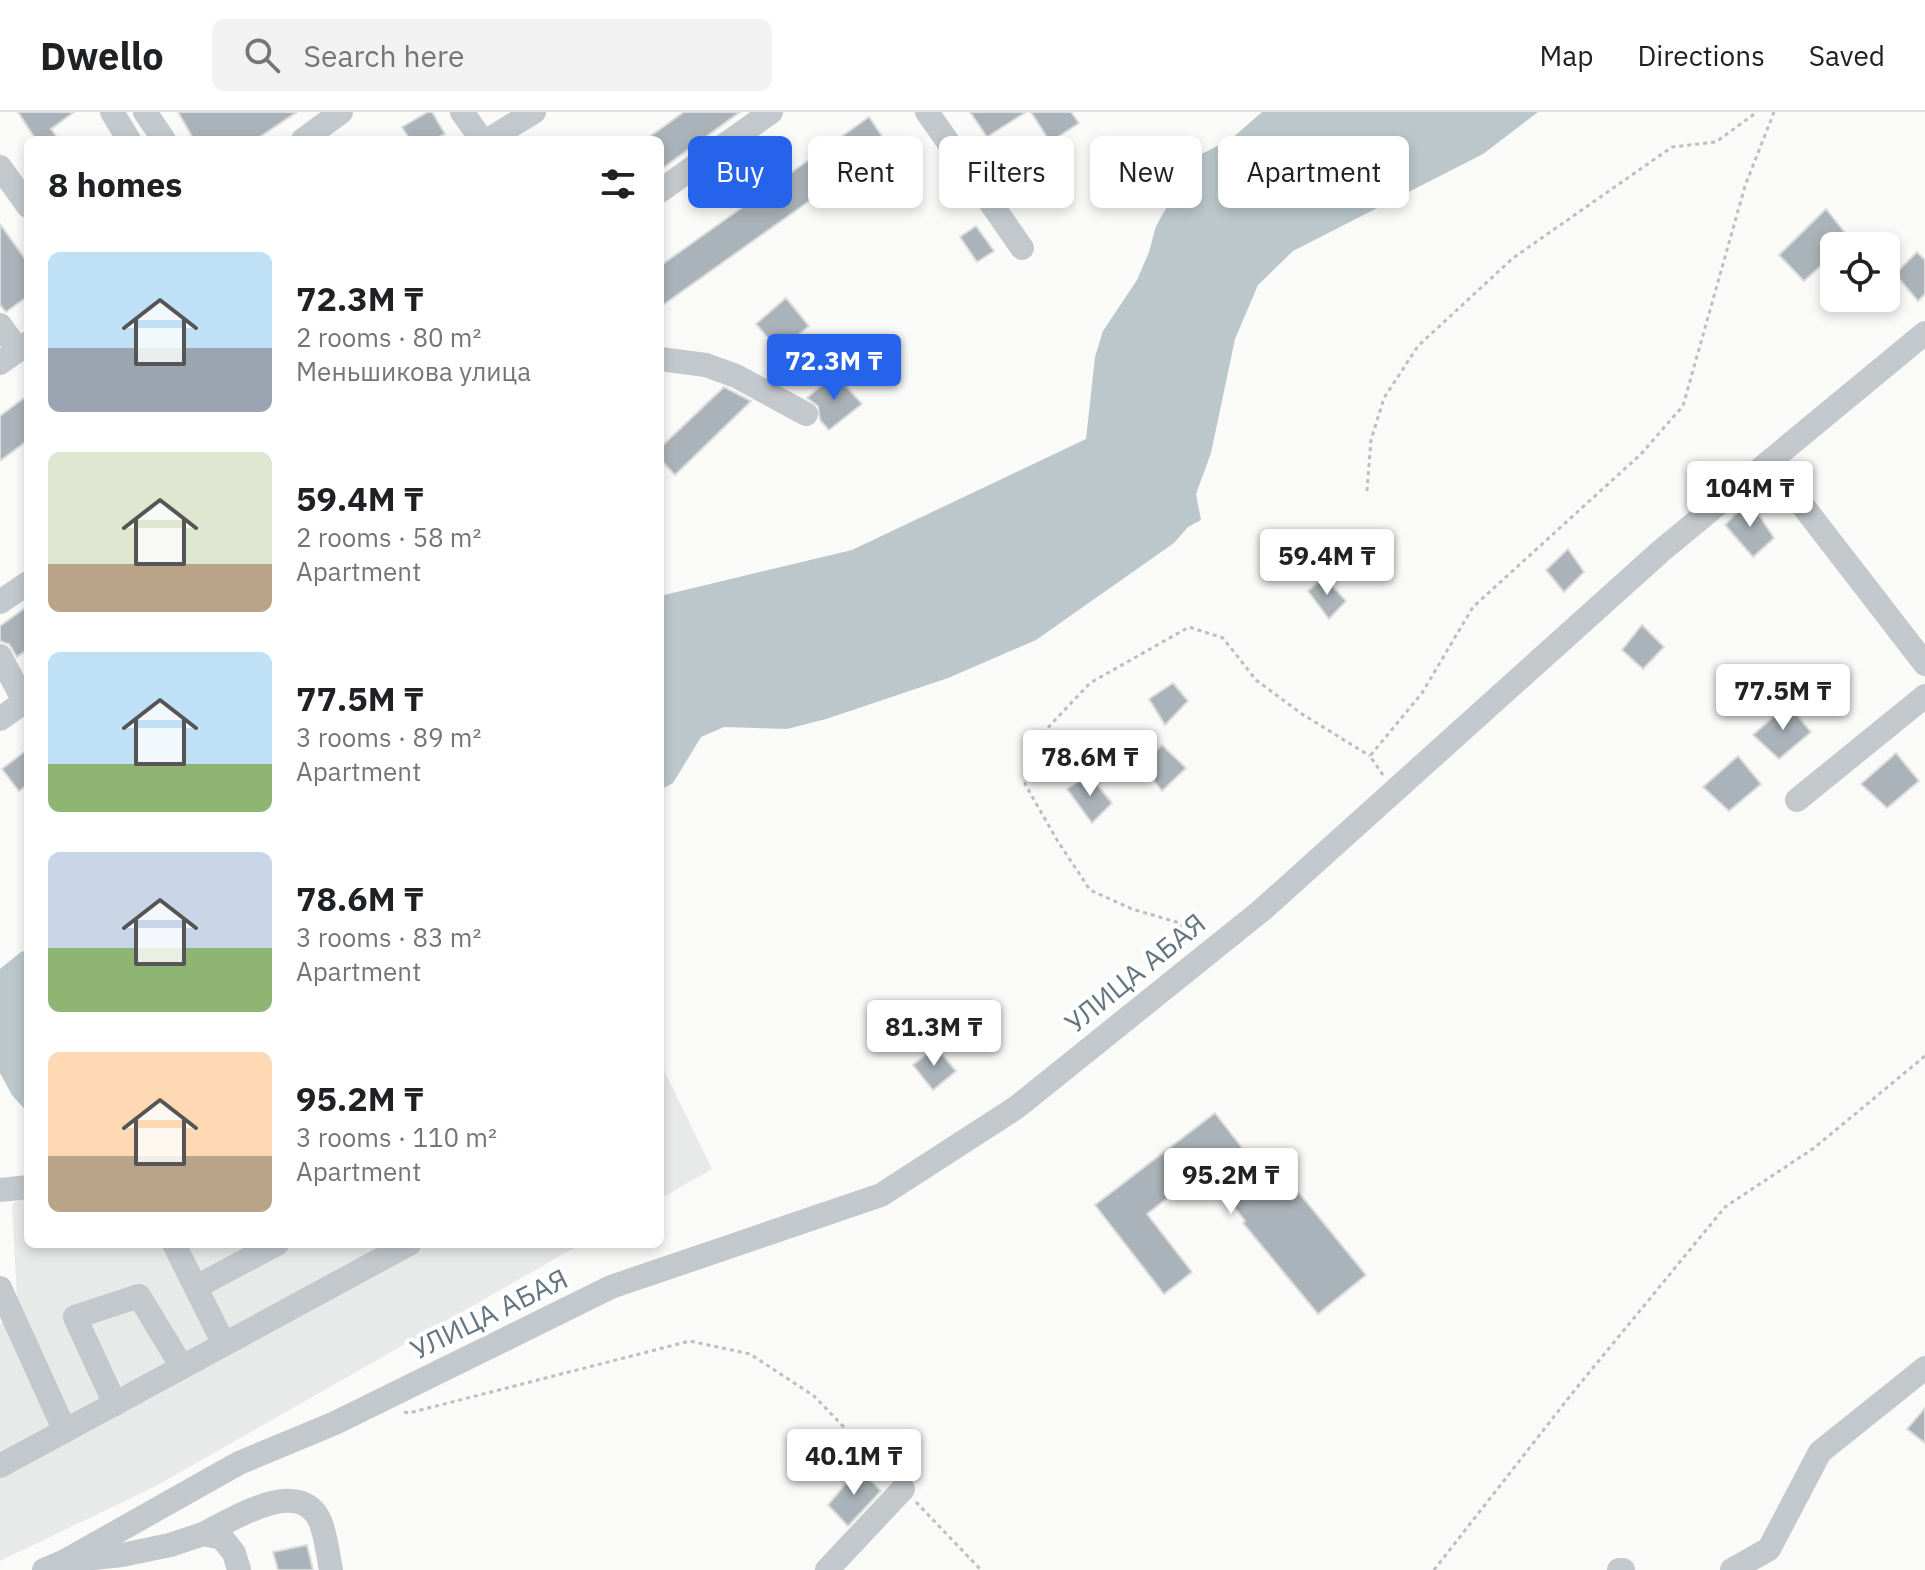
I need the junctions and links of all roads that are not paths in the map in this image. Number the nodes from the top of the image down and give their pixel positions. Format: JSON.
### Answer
{"nodes":[{"id":1,"x":112,"y":112,"type":"edge"},
{"id":2,"x":145,"y":112,"type":"edge"},
{"id":3,"x":341,"y":112,"type":"edge"},
{"id":4,"x":462,"y":112,"type":"edge"},
{"id":5,"x":534,"y":112,"type":"edge"},
{"id":6,"x":771,"y":112,"type":"edge"},
{"id":7,"x":927,"y":112,"type":"edge"},
{"id":8,"x":124,"y":136,"type":"edge"},
{"id":9,"x":161,"y":136,"type":"edge"},
{"id":10,"x":308,"y":136,"type":"edge"},
{"id":11,"x":482,"y":136,"type":"edge"},
{"id":12,"x":492,"y":136,"type":"edge"},
{"id":13,"x":0,"y":167,"type":"edge"},
{"id":14,"x":664,"y":188,"type":"edge"},
{"id":15,"x":24,"y":200,"type":"edge"},
{"id":16,"x":1022,"y":248,"type":"dead end"},
{"id":17,"x":0,"y":325,"type":"edge"},
{"id":18,"x":1925,"y":333,"type":"edge"},
{"id":19,"x":15,"y":352,"type":"edge"},
{"id":20,"x":664,"y":360,"type":"edge"},
{"id":21,"x":806,"y":414,"type":"dead end"},
{"id":22,"x":1769,"y":462,"type":"junction"},
{"id":23,"x":24,"y":586,"type":"edge"},
{"id":24,"x":0,"y":602,"type":"edge"},
{"id":25,"x":0,"y":656,"type":"edge"},
{"id":26,"x":1925,"y":664,"type":"edge"},
{"id":27,"x":1925,"y":696,"type":"edge"},
{"id":28,"x":24,"y":697,"type":"edge"},
{"id":29,"x":24,"y":701,"type":"edge"},
{"id":30,"x":0,"y":719,"type":"edge"},
{"id":31,"x":1797,"y":800,"type":"dead end"},
{"id":32,"x":24,"y":1187,"type":"edge"},
{"id":33,"x":0,"y":1190,"type":"edge"},
{"id":34,"x":176,"y":1248,"type":"edge"},
{"id":35,"x":269,"y":1248,"type":"edge"},
{"id":36,"x":402,"y":1248,"type":"edge"},
{"id":37,"x":196,"y":1287,"type":"junction"},
{"id":38,"x":0,"y":1288,"type":"edge"},
{"id":39,"x":224,"y":1344,"type":"junction"},
{"id":40,"x":182,"y":1367,"type":"junction"},
{"id":41,"x":1925,"y":1368,"type":"edge"},
{"id":42,"x":115,"y":1404,"type":"junction"},
{"id":43,"x":65,"y":1431,"type":"junction"},
{"id":44,"x":0,"y":1466,"type":"edge"},
{"id":45,"x":903,"y":1489,"type":"road end"},
{"id":46,"x":203,"y":1534,"type":"junction"},
{"id":47,"x":55,"y":1566,"type":"edge"},
{"id":48,"x":239,"y":1570,"type":"edge"},
{"id":49,"x":331,"y":1570,"type":"edge"},
{"id":50,"x":827,"y":1570,"type":"edge"},
{"id":51,"x":1732,"y":1570,"type":"edge"}],
"edges":[{"from":1,"to":8,"type":"street"},
{"from":2,"to":9,"type":"street"},
{"from":3,"to":10,"type":"street"},
{"from":4,"to":11,"type":"street"},
{"from":5,"to":12,"type":"street"},
{"from":6,"to":14,"type":"street"},
{"from":7,"to":16,"type":"street"},
{"from":13,"to":15,"type":"street"},
{"from":17,"to":19,"type":"street"},
{"from":18,"to":22,"type":"street","name":"УЛИЦА АБАЯ"},
{"from":20,"to":21,"type":"street"},
{"from":22,"to":26,"type":"street"},
{"from":22,"to":47,"type":"street","name":"УЛИЦА АБАЯ"},
{"from":23,"to":24,"type":"street"},
{"from":25,"to":28,"type":"street"},
{"from":27,"to":31,"type":"street"},
{"from":29,"to":30,"type":"street"},
{"from":32,"to":33,"type":"street"},
{"from":34,"to":37,"type":"street"},
{"from":35,"to":37,"type":"street"},
{"from":36,"to":39,"type":"street"},
{"from":37,"to":39,"type":"street"},
{"from":38,"to":43,"type":"street"},
{"from":39,"to":40,"type":"street"},
{"from":40,"to":42,"type":"street"},
{"from":40,"to":42,"type":"street"},
{"from":41,"to":51,"type":"street"},
{"from":42,"to":43,"type":"street"},
{"from":43,"to":44,"type":"street"},
{"from":45,"to":50,"type":"street"},
{"from":46,"to":47,"type":"street"},
{"from":46,"to":48,"type":"street"},
{"from":46,"to":49,"type":"street"}]}
